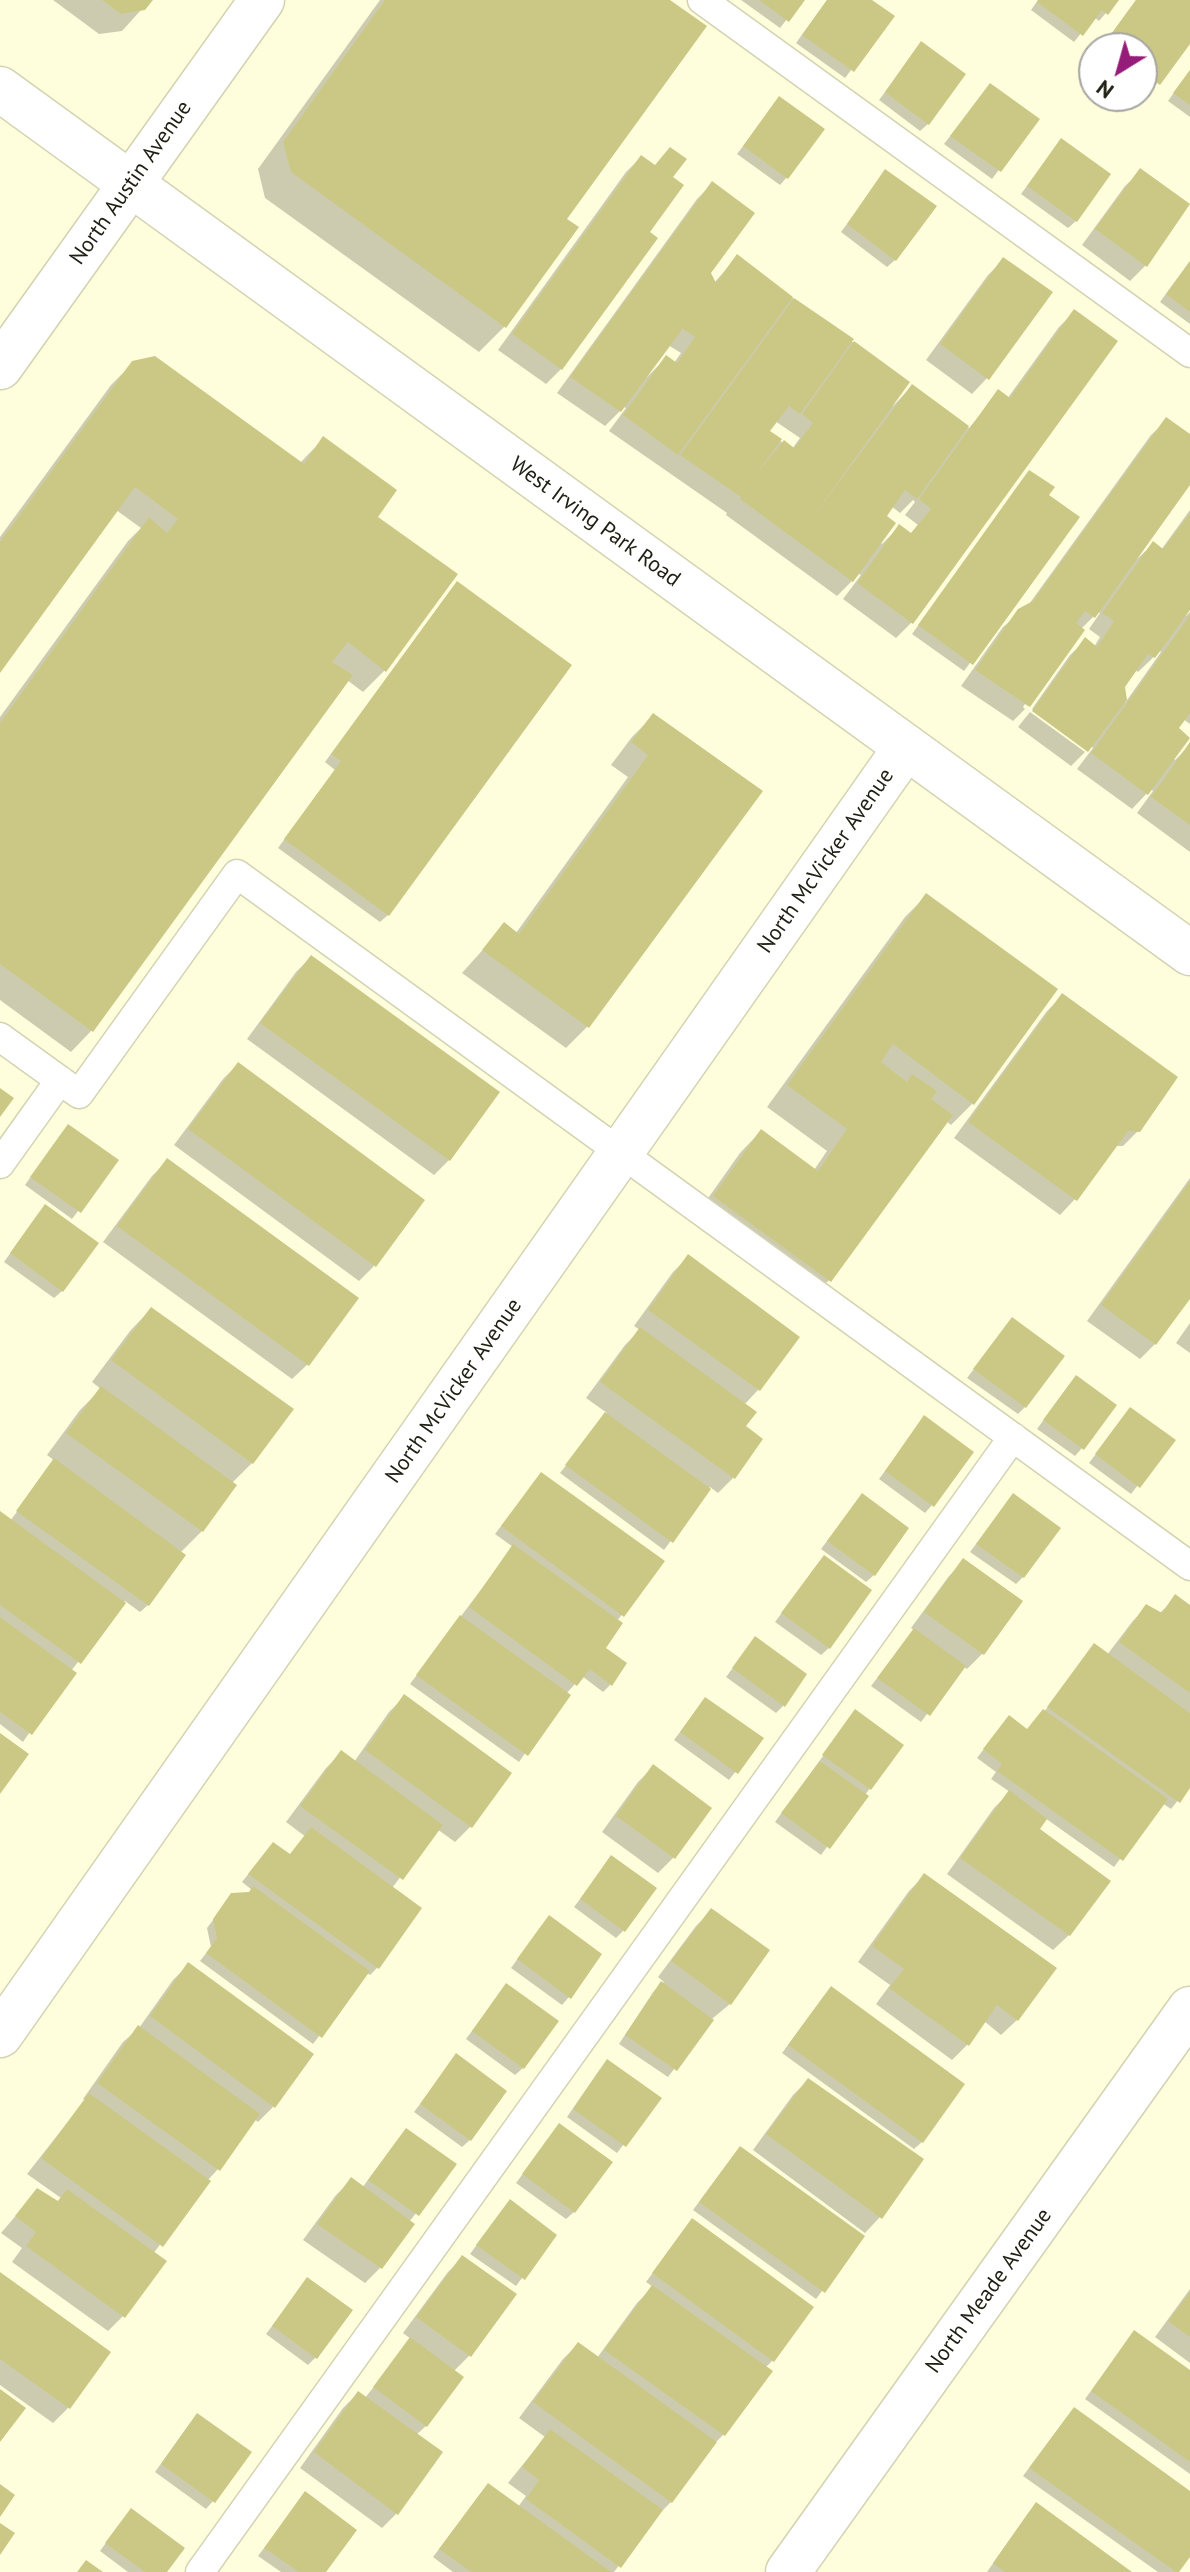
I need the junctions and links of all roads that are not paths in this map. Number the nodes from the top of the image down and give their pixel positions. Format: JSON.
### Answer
{"nodes":[{"id":1,"x":262,"y":0,"type":"edge"},
{"id":2,"x":702,"y":0,"type":"edge"},
{"id":3,"x":0,"y":89,"type":"edge"},
{"id":4,"x":130,"y":184,"type":"junction"},
{"id":5,"x":1190,"y":353,"type":"edge"},
{"id":6,"x":0,"y":367,"type":"edge"},
{"id":7,"x":906,"y":747,"type":"junction"},
{"id":8,"x":1190,"y":953,"type":"edge"},
{"id":9,"x":0,"y":1037,"type":"edge"},
{"id":10,"x":60,"y":1080,"type":"junction"},
{"id":11,"x":622,"y":1153,"type":"junction"},
{"id":12,"x":0,"y":1164,"type":"edge"},
{"id":13,"x":1013,"y":1437,"type":"junction"},
{"id":14,"x":1190,"y":1566,"type":"edge"},
{"id":15,"x":1190,"y":2009,"type":"edge"},
{"id":16,"x":0,"y":2035,"type":"edge"},
{"id":17,"x":200,"y":2572,"type":"edge"},
{"id":18,"x":788,"y":2572,"type":"edge"}],
"edges":[{"from":1,"to":4,"type":"street","name":"North Austin Avenue"},
{"from":2,"to":5,"type":"lane"},
{"from":3,"to":4,"type":"street","name":"West Irving Park Road"},
{"from":4,"to":6,"type":"street","name":"North Austin Avenue"},
{"from":4,"to":7,"type":"street","name":"West Irving Park Road"},
{"from":7,"to":8,"type":"street","name":"West Irving Park Road"},
{"from":7,"to":11,"type":"street","name":"North McVicker Avenue"},
{"from":9,"to":10,"type":"lane"},
{"from":10,"to":11,"type":"lane"},
{"from":10,"to":12,"type":"lane"},
{"from":11,"to":13,"type":"lane"},
{"from":11,"to":16,"type":"street","name":"North McVicker Avenue"},
{"from":13,"to":14,"type":"lane"},
{"from":13,"to":17,"type":"lane"},
{"from":15,"to":18,"type":"street","name":"North Meade Avenue"}]}
